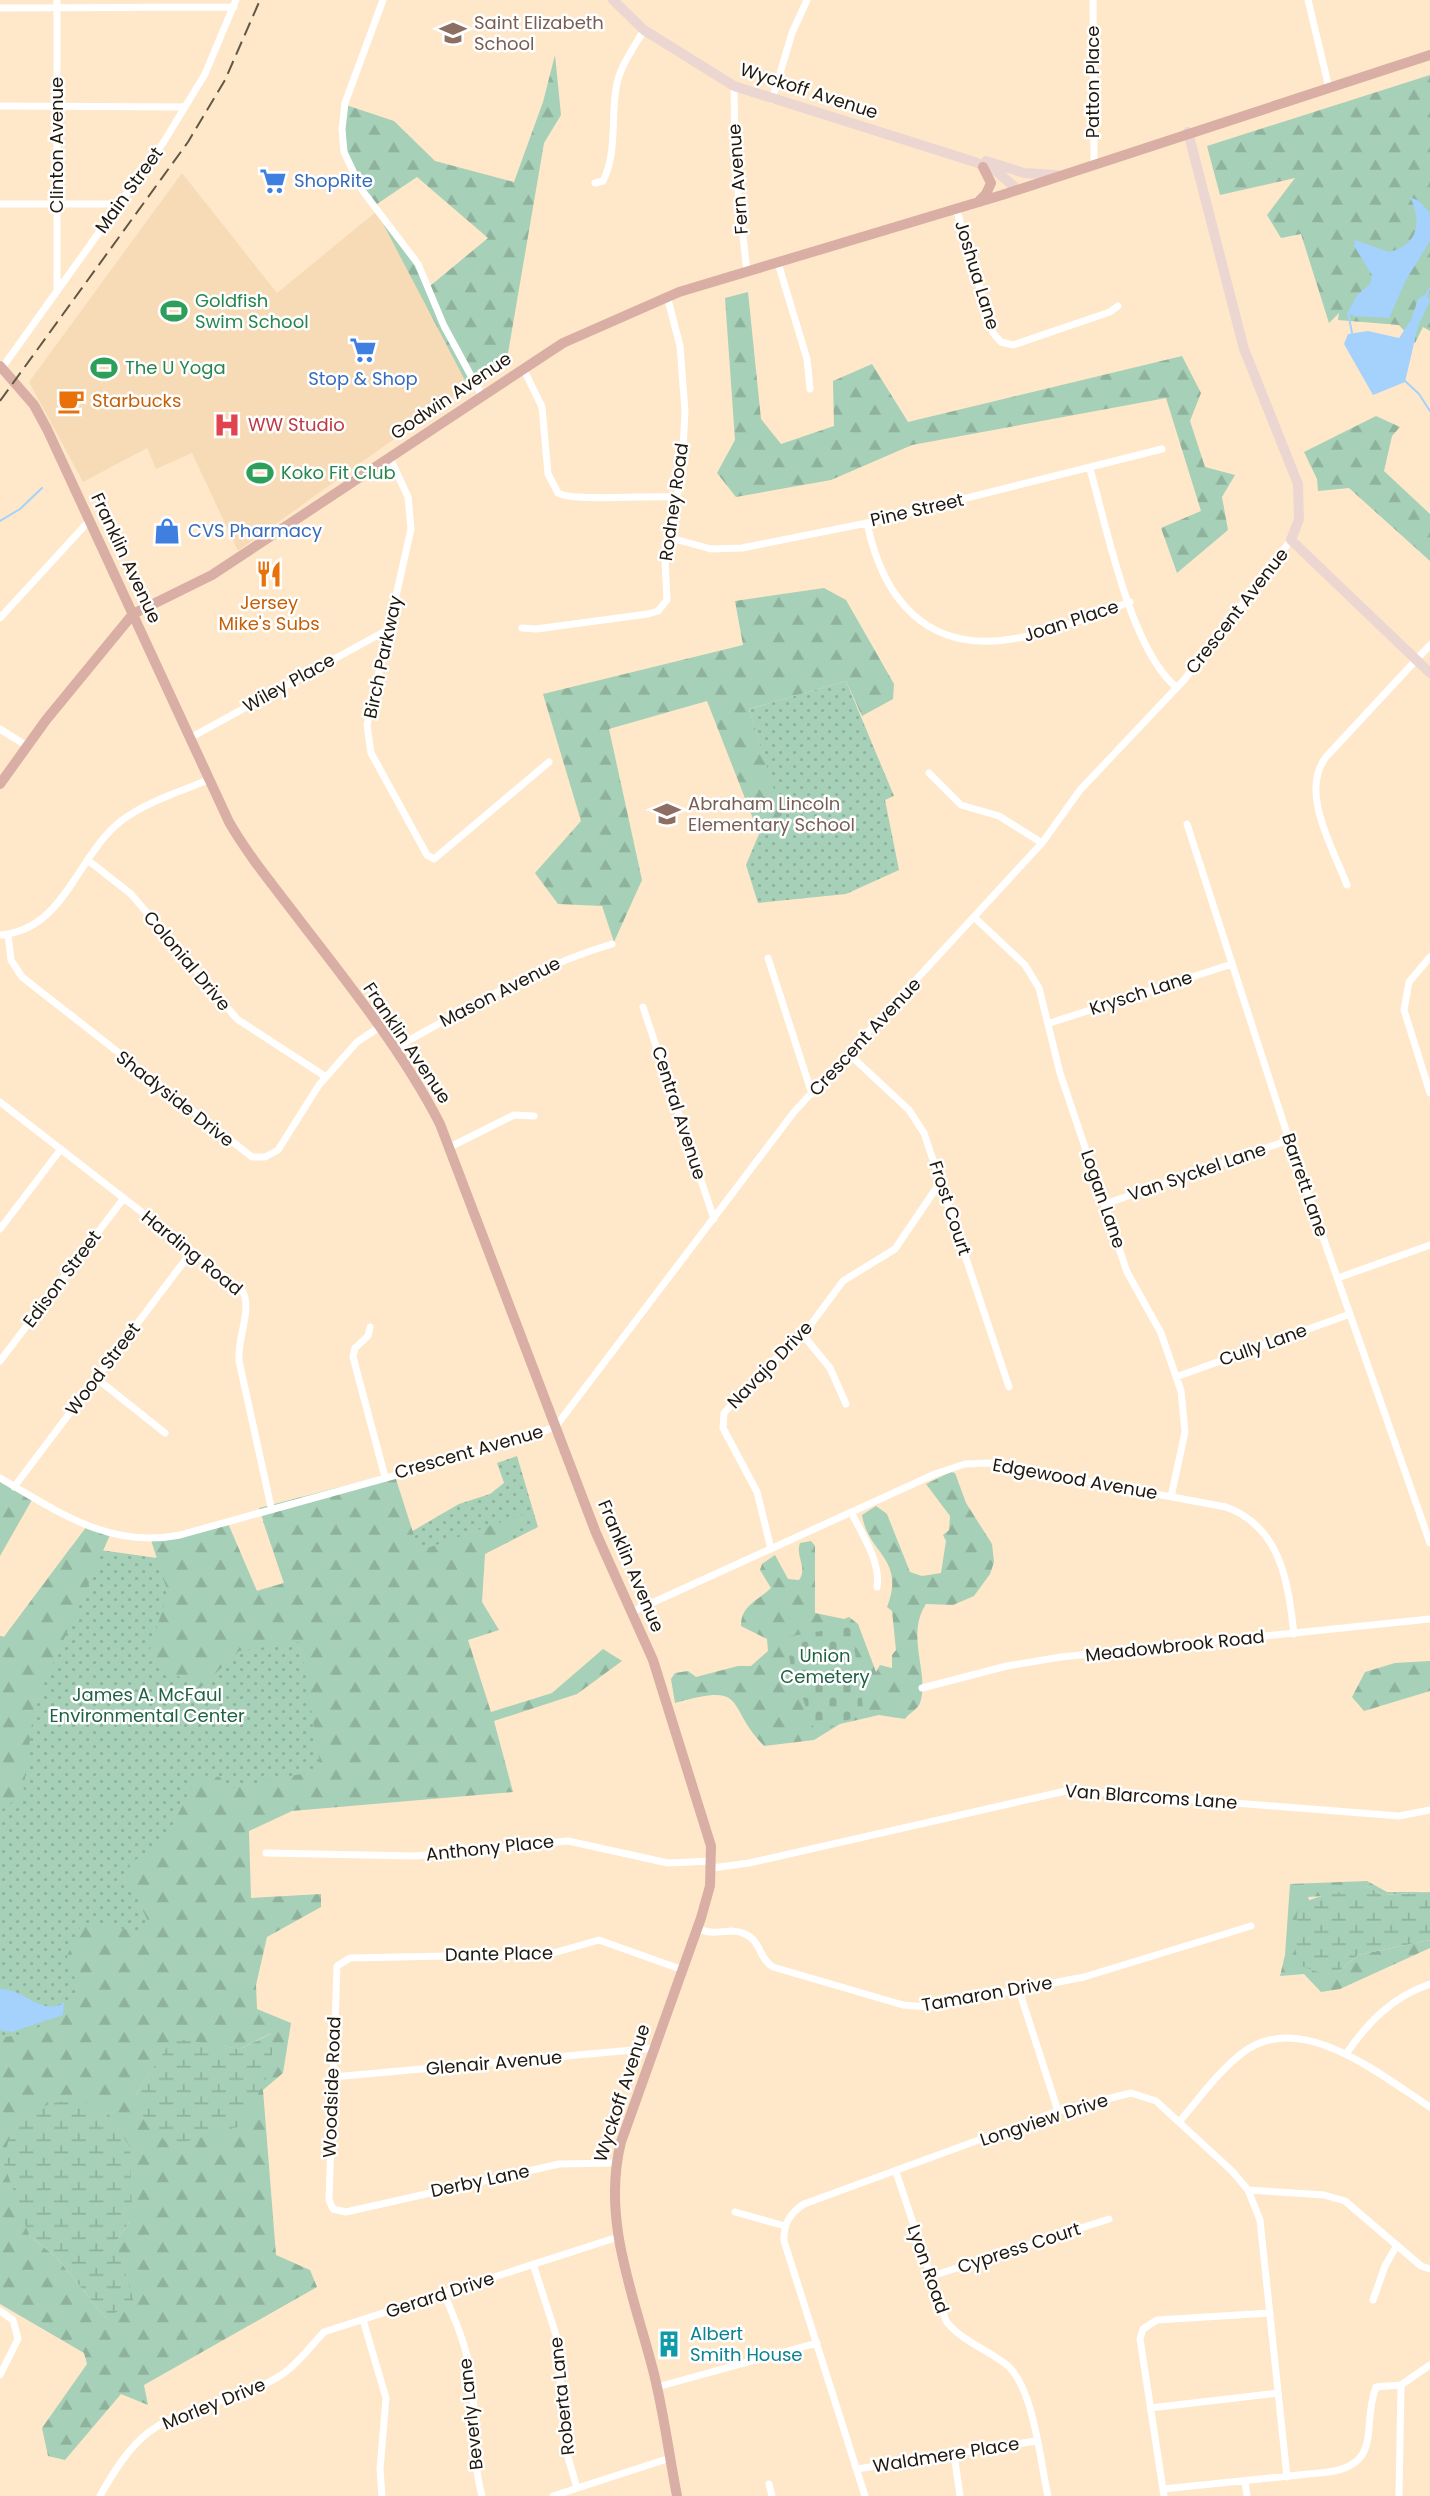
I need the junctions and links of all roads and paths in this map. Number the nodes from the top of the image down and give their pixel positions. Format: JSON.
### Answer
{"nodes":[{"id":1,"x":383,"y":0,"type":"edge"},
{"id":2,"x":613,"y":0,"type":"edge"},
{"id":3,"x":807,"y":0,"type":"edge"},
{"id":4,"x":1093,"y":0,"type":"edge"},
{"id":5,"x":1308,"y":0,"type":"edge"},
{"id":6,"x":235,"y":3,"type":"edge"},
{"id":7,"x":57,"y":4,"type":"edge"},
{"id":8,"x":0,"y":8,"type":"edge"},
{"id":9,"x":644,"y":30,"type":"junction"},
{"id":10,"x":1430,"y":55,"type":"edge"},
{"id":11,"x":734,"y":86,"type":"junction"},
{"id":12,"x":1329,"y":88,"type":"junction"},
{"id":13,"x":772,"y":100,"type":"junction"},
{"id":14,"x":0,"y":106,"type":"edge"},
{"id":15,"x":57,"y":106,"type":"junction"},
{"id":16,"x":184,"y":107,"type":"junction"},
{"id":17,"x":1188,"y":132,"type":"junction"},
{"id":18,"x":979,"y":164,"type":"junction"},
{"id":19,"x":1094,"y":164,"type":"junction"},
{"id":20,"x":1060,"y":175,"type":"junction"},
{"id":21,"x":595,"y":183,"type":"dead end"},
{"id":22,"x":1017,"y":189,"type":"junction"},
{"id":23,"x":977,"y":202,"type":"junction"},
{"id":24,"x":0,"y":204,"type":"edge"},
{"id":25,"x":57,"y":204,"type":"junction"},
{"id":26,"x":118,"y":204,"type":"junction"},
{"id":27,"x":956,"y":208,"type":"junction"},
{"id":28,"x":778,"y":263,"type":"junction"},
{"id":29,"x":747,"y":272,"type":"junction"},
{"id":30,"x":57,"y":290,"type":"junction"},
{"id":31,"x":667,"y":296,"type":"junction"},
{"id":32,"x":1118,"y":306,"type":"dead end"},
{"id":33,"x":1,"y":367,"type":"edge"},
{"id":34,"x":523,"y":368,"type":"junction"},
{"id":35,"x":810,"y":389,"type":"dead end"},
{"id":36,"x":482,"y":396,"type":"junction"},
{"id":37,"x":1162,"y":449,"type":"dead end"},
{"id":38,"x":390,"y":458,"type":"junction"},
{"id":39,"x":1090,"y":469,"type":"junction"},
{"id":40,"x":677,"y":497,"type":"junction"},
{"id":41,"x":89,"y":521,"type":"junction"},
{"id":42,"x":867,"y":523,"type":"junction"},
{"id":43,"x":670,"y":538,"type":"junction"},
{"id":44,"x":1291,"y":540,"type":"junction"},
{"id":45,"x":1130,"y":602,"type":"junction"},
{"id":46,"x":133,"y":614,"type":"junction"},
{"id":47,"x":0,"y":618,"type":"edge"},
{"id":48,"x":522,"y":628,"type":"dead end"},
{"id":49,"x":389,"y":629,"type":"junction"},
{"id":50,"x":1430,"y":645,"type":"edge"},
{"id":51,"x":1417,"y":660,"type":"junction"},
{"id":52,"x":1430,"y":673,"type":"edge"},
{"id":53,"x":1176,"y":687,"type":"junction"},
{"id":54,"x":0,"y":729,"type":"edge"},
{"id":55,"x":190,"y":738,"type":"junction"},
{"id":56,"x":27,"y":746,"type":"junction"},
{"id":57,"x":550,"y":762,"type":"dead end"},
{"id":58,"x":929,"y":773,"type":"dead end"},
{"id":59,"x":208,"y":780,"type":"junction"},
{"id":60,"x":0,"y":785,"type":"edge"},
{"id":61,"x":1186,"y":824,"type":"dead end"},
{"id":62,"x":1042,"y":843,"type":"junction"},
{"id":63,"x":89,"y":861,"type":"junction"},
{"id":64,"x":1346,"y":885,"type":"dead end"},
{"id":65,"x":975,"y":918,"type":"junction"},
{"id":66,"x":4,"y":935,"type":"edge"},
{"id":67,"x":612,"y":944,"type":"dead end"},
{"id":68,"x":1430,"y":957,"type":"edge"},
{"id":69,"x":768,"y":958,"type":"dead end"},
{"id":70,"x":1231,"y":964,"type":"junction"},
{"id":71,"x":643,"y":1007,"type":"dead end"},
{"id":72,"x":1050,"y":1023,"type":"junction"},
{"id":73,"x":378,"y":1028,"type":"junction"},
{"id":74,"x":393,"y":1049,"type":"junction"},
{"id":75,"x":849,"y":1054,"type":"junction"},
{"id":76,"x":326,"y":1077,"type":"junction"},
{"id":77,"x":1430,"y":1093,"type":"edge"},
{"id":78,"x":812,"y":1094,"type":"junction"},
{"id":79,"x":0,"y":1102,"type":"edge"},
{"id":80,"x":534,"y":1116,"type":"dead end"},
{"id":81,"x":1289,"y":1140,"type":"junction"},
{"id":82,"x":450,"y":1147,"type":"junction"},
{"id":83,"x":61,"y":1149,"type":"junction"},
{"id":84,"x":941,"y":1181,"type":"junction"},
{"id":85,"x":124,"y":1198,"type":"junction"},
{"id":86,"x":1105,"y":1204,"type":"junction"},
{"id":87,"x":714,"y":1219,"type":"junction"},
{"id":88,"x":0,"y":1229,"type":"edge"},
{"id":89,"x":1430,"y":1245,"type":"edge"},
{"id":90,"x":192,"y":1251,"type":"junction"},
{"id":91,"x":1338,"y":1278,"type":"junction"},
{"id":92,"x":1350,"y":1314,"type":"junction"},
{"id":93,"x":370,"y":1327,"type":"dead end"},
{"id":94,"x":803,"y":1335,"type":"junction"},
{"id":95,"x":0,"y":1361,"type":"edge"},
{"id":96,"x":1176,"y":1377,"type":"junction"},
{"id":97,"x":96,"y":1378,"type":"junction"},
{"id":98,"x":1009,"y":1387,"type":"dead end"},
{"id":99,"x":846,"y":1404,"type":"dead end"},
{"id":100,"x":556,"y":1426,"type":"junction"},
{"id":101,"x":165,"y":1433,"type":"dead end"},
{"id":102,"x":384,"y":1477,"type":"junction"},
{"id":103,"x":0,"y":1478,"type":"edge"},
{"id":104,"x":14,"y":1486,"type":"junction"},
{"id":105,"x":1171,"y":1497,"type":"junction"},
{"id":106,"x":271,"y":1507,"type":"junction"},
{"id":107,"x":851,"y":1512,"type":"junction"},
{"id":108,"x":1430,"y":1543,"type":"edge"},
{"id":109,"x":771,"y":1549,"type":"junction"},
{"id":110,"x":877,"y":1587,"type":"dead end"},
{"id":111,"x":632,"y":1612,"type":"junction"},
{"id":112,"x":1430,"y":1619,"type":"edge"},
{"id":113,"x":1294,"y":1634,"type":"junction"},
{"id":114,"x":922,"y":1688,"type":"dead end"},
{"id":115,"x":1430,"y":1810,"type":"edge"},
{"id":116,"x":266,"y":1853,"type":"dead end"},
{"id":117,"x":712,"y":1864,"type":"junction"},
{"id":118,"x":703,"y":1910,"type":"joint"},
{"id":119,"x":1251,"y":1926,"type":"dead end"},
{"id":120,"x":697,"y":1928,"type":"junction"},
{"id":121,"x":350,"y":1958,"type":"joint"},
{"id":122,"x":682,"y":1970,"type":"junction"},
{"id":123,"x":1430,"y":1984,"type":"edge"},
{"id":124,"x":1019,"y":1990,"type":"junction"},
{"id":125,"x":655,"y":2048,"type":"junction"},
{"id":126,"x":1346,"y":2054,"type":"junction"},
{"id":127,"x":332,"y":2077,"type":"junction"},
{"id":128,"x":1430,"y":2107,"type":"edge"},
{"id":129,"x":1058,"y":2111,"type":"junction"},
{"id":130,"x":1179,"y":2122,"type":"junction"},
{"id":131,"x":615,"y":2163,"type":"junction"},
{"id":132,"x":896,"y":2172,"type":"junction"},
{"id":133,"x":1248,"y":2190,"type":"junction"},
{"id":134,"x":346,"y":2212,"type":"joint"},
{"id":135,"x":735,"y":2212,"type":"dead end"},
{"id":136,"x":1109,"y":2219,"type":"dead end"},
{"id":137,"x":785,"y":2226,"type":"junction"},
{"id":138,"x":618,"y":2236,"type":"junction"},
{"id":139,"x":1397,"y":2245,"type":"junction"},
{"id":140,"x":533,"y":2264,"type":"junction"},
{"id":141,"x":1430,"y":2269,"type":"edge"},
{"id":142,"x":929,"y":2277,"type":"junction"},
{"id":143,"x":444,"y":2293,"type":"junction"},
{"id":144,"x":1373,"y":2300,"type":"dead end"},
{"id":145,"x":0,"y":2311,"type":"edge"},
{"id":146,"x":1269,"y":2313,"type":"junction"},
{"id":147,"x":363,"y":2319,"type":"junction"},
{"id":148,"x":817,"y":2343,"type":"junction"},
{"id":149,"x":1430,"y":2365,"type":"edge"},
{"id":150,"x":0,"y":2375,"type":"edge"},
{"id":151,"x":277,"y":2378,"type":"joint"},
{"id":152,"x":1401,"y":2385,"type":"junction"},
{"id":153,"x":657,"y":2387,"type":"junction"},
{"id":154,"x":1278,"y":2393,"type":"junction"},
{"id":155,"x":1150,"y":2408,"type":"junction"},
{"id":156,"x":1036,"y":2441,"type":"junction"},
{"id":157,"x":954,"y":2454,"type":"junction"},
{"id":158,"x":670,"y":2458,"type":"junction"},
{"id":159,"x":857,"y":2469,"type":"junction"},
{"id":160,"x":1287,"y":2477,"type":"junction"},
{"id":161,"x":1245,"y":2481,"type":"junction"},
{"id":162,"x":769,"y":2484,"type":"dead end"},
{"id":163,"x":577,"y":2488,"type":"junction"},
{"id":164,"x":1163,"y":2493,"type":"edge"},
{"id":165,"x":100,"y":2496,"type":"edge"},
{"id":166,"x":382,"y":2496,"type":"edge"},
{"id":167,"x":482,"y":2496,"type":"edge"},
{"id":168,"x":553,"y":2496,"type":"edge"},
{"id":169,"x":677,"y":2496,"type":"edge"},
{"id":170,"x":772,"y":2496,"type":"edge"},
{"id":171,"x":865,"y":2496,"type":"edge"},
{"id":172,"x":960,"y":2496,"type":"edge"},
{"id":173,"x":1048,"y":2496,"type":"edge"},
{"id":174,"x":1247,"y":2496,"type":"edge"},
{"id":175,"x":1399,"y":2496,"type":"edge"}],
"edges":[{"from":1,"to":36,"type":"street"},
{"from":2,"to":9,"type":"street","name":"Wyckoff Avenue"},
{"from":3,"to":13,"type":"street"},
{"from":4,"to":19,"type":"street","name":"Patton Place"},
{"from":5,"to":12,"type":"street"},
{"from":6,"to":7,"type":"street"},
{"from":6,"to":16,"type":"street","name":"Main Street"},
{"from":7,"to":8,"type":"street"},
{"from":7,"to":15,"type":"street","name":"Clinton Avenue"},
{"from":9,"to":11,"type":"street","name":"Wyckoff Avenue"},
{"from":9,"to":21,"type":"street"},
{"from":10,"to":12,"type":"main road","name":"Wyckoff Avenue"},
{"from":11,"to":13,"type":"street","name":"Wyckoff Avenue"},
{"from":11,"to":29,"type":"street","name":"Fern Avenue"},
{"from":12,"to":17,"type":"main road","name":"Wyckoff Avenue"},
{"from":13,"to":18,"type":"street","name":"Wyckoff Avenue"},
{"from":14,"to":15,"type":"street"},
{"from":15,"to":16,"type":"street"},
{"from":15,"to":25,"type":"street","name":"Clinton Avenue"},
{"from":16,"to":26,"type":"street","name":"Main Street"},
{"from":17,"to":19,"type":"main road","name":"Wyckoff Avenue"},
{"from":17,"to":44,"type":"street","name":"Crescent Avenue"},
{"from":18,"to":20,"type":"street","name":"Wyckoff Avenue"},
{"from":18,"to":22,"type":"street","name":"Wyckoff Avenue"},
{"from":18,"to":23,"type":"main road"},
{"from":19,"to":20,"type":"main road","name":"Wyckoff Avenue"},
{"from":20,"to":22,"type":"main road","name":"Wyckoff Avenue"},
{"from":22,"to":23,"type":"main road","name":"Godwin Avenue"},
{"from":23,"to":27,"type":"main road","name":"Godwin Avenue"},
{"from":24,"to":25,"type":"street"},
{"from":25,"to":26,"type":"street"},
{"from":25,"to":30,"type":"street","name":"Clinton Avenue"},
{"from":26,"to":30,"type":"street","name":"Main Street"},
{"from":27,"to":28,"type":"main road","name":"Godwin Avenue"},
{"from":27,"to":32,"type":"street","name":"Joshua Lane"},
{"from":28,"to":29,"type":"main road","name":"Godwin Avenue"},
{"from":28,"to":35,"type":"street"},
{"from":29,"to":31,"type":"main road","name":"Godwin Avenue"},
{"from":30,"to":33,"type":"street","name":"Main Street"},
{"from":31,"to":34,"type":"main road","name":"Godwin Avenue"},
{"from":31,"to":40,"type":"street","name":"Rodney Road"},
{"from":33,"to":41,"type":"main road","name":"Franklin Avenue"},
{"from":34,"to":36,"type":"main road","name":"Godwin Avenue"},
{"from":34,"to":40,"type":"street"},
{"from":36,"to":38,"type":"main road","name":"Godwin Avenue"},
{"from":37,"to":39,"type":"street","name":"Pine Street"},
{"from":38,"to":46,"type":"main road","name":"Godwin Avenue"},
{"from":38,"to":49,"type":"street","name":"Birch Parkway"},
{"from":39,"to":42,"type":"street","name":"Pine Street"},
{"from":39,"to":45,"type":"street"},
{"from":40,"to":43,"type":"street","name":"Rodney Road"},
{"from":41,"to":46,"type":"main road","name":"Franklin Avenue"},
{"from":41,"to":47,"type":"street"},
{"from":42,"to":43,"type":"street","name":"Pine Street"},
{"from":42,"to":45,"type":"street","name":"Joan Place"},
{"from":43,"to":48,"type":"street","name":"Rodney Road"},
{"from":44,"to":51,"type":"street"},
{"from":44,"to":53,"type":"street","name":"Crescent Avenue"},
{"from":45,"to":53,"type":"street"},
{"from":46,"to":55,"type":"main road","name":"Franklin Avenue"},
{"from":46,"to":56,"type":"main road","name":"Godwin Avenue"},
{"from":49,"to":55,"type":"street","name":"Wiley Place"},
{"from":49,"to":57,"type":"street","name":"Birch Parkway"},
{"from":50,"to":51,"type":"street"},
{"from":51,"to":52,"type":"street"},
{"from":51,"to":64,"type":"street"},
{"from":53,"to":62,"type":"street","name":"Crescent Avenue"},
{"from":54,"to":56,"type":"street"},
{"from":55,"to":59,"type":"main road","name":"Franklin Avenue"},
{"from":56,"to":60,"type":"main road","name":"Godwin Avenue"},
{"from":58,"to":62,"type":"street"},
{"from":59,"to":63,"type":"street"},
{"from":59,"to":73,"type":"main road","name":"Franklin Avenue"},
{"from":61,"to":70,"type":"street","name":"Barrett Lane"},
{"from":62,"to":65,"type":"street","name":"Crescent Avenue"},
{"from":63,"to":66,"type":"street"},
{"from":63,"to":76,"type":"street","name":"Colonial Drive"},
{"from":65,"to":72,"type":"street","name":"Logan Lane"},
{"from":65,"to":75,"type":"street","name":"Crescent Avenue"},
{"from":66,"to":76,"type":"street","name":"Shadyside Drive"},
{"from":67,"to":74,"type":"street","name":"Mason Avenue"},
{"from":68,"to":77,"type":"street"},
{"from":69,"to":78,"type":"street"},
{"from":70,"to":72,"type":"street","name":"Krysch Lane"},
{"from":70,"to":81,"type":"street","name":"Barrett Lane"},
{"from":71,"to":87,"type":"street","name":"Central Avenue"},
{"from":72,"to":86,"type":"street","name":"Logan Lane"},
{"from":73,"to":74,"type":"main road","name":"Franklin Avenue"},
{"from":73,"to":76,"type":"street","name":"Shadyside Drive"},
{"from":74,"to":82,"type":"main road","name":"Franklin Avenue"},
{"from":75,"to":78,"type":"street","name":"Crescent Avenue"},
{"from":75,"to":84,"type":"street","name":"Frost Court"},
{"from":78,"to":87,"type":"street","name":"Crescent Avenue"},
{"from":79,"to":83,"type":"street","name":"Harding Road"},
{"from":80,"to":82,"type":"street"},
{"from":81,"to":86,"type":"street","name":"Van Syckel Lane"},
{"from":81,"to":91,"type":"street","name":"Barrett Lane"},
{"from":82,"to":100,"type":"main road","name":"Franklin Avenue"},
{"from":83,"to":85,"type":"street","name":"Harding Road"},
{"from":83,"to":88,"type":"street"},
{"from":84,"to":94,"type":"street","name":"Navajo Drive"},
{"from":84,"to":98,"type":"street","name":"Frost Court"},
{"from":85,"to":90,"type":"street","name":"Harding Road"},
{"from":85,"to":95,"type":"street","name":"Edison Street"},
{"from":86,"to":96,"type":"street","name":"Logan Lane"},
{"from":87,"to":100,"type":"street","name":"Crescent Avenue"},
{"from":89,"to":91,"type":"street"},
{"from":90,"to":97,"type":"street","name":"Wood Street"},
{"from":90,"to":106,"type":"street","name":"Harding Road"},
{"from":91,"to":92,"type":"street","name":"Barrett Lane"},
{"from":92,"to":96,"type":"street","name":"Cully Lane"},
{"from":92,"to":108,"type":"street","name":"Barrett Lane"},
{"from":93,"to":102,"type":"street"},
{"from":94,"to":99,"type":"street"},
{"from":94,"to":109,"type":"street","name":"Navajo Drive"},
{"from":96,"to":105,"type":"street","name":"Logan Lane"},
{"from":97,"to":101,"type":"street"},
{"from":97,"to":104,"type":"street","name":"Wood Street"},
{"from":100,"to":102,"type":"street","name":"Crescent Avenue"},
{"from":100,"to":111,"type":"main road","name":"Franklin Avenue"},
{"from":102,"to":106,"type":"street","name":"Crescent Avenue"},
{"from":103,"to":104,"type":"street","name":"Crescent Avenue"},
{"from":104,"to":106,"type":"street","name":"Crescent Avenue"},
{"from":105,"to":107,"type":"street","name":"Edgewood Avenue"},
{"from":105,"to":113,"type":"street","name":"Edgewood Avenue"},
{"from":107,"to":109,"type":"street","name":"Edgewood Avenue"},
{"from":107,"to":110,"type":"street"},
{"from":109,"to":111,"type":"street","name":"Edgewood Avenue"},
{"from":111,"to":117,"type":"main road","name":"Franklin Avenue"},
{"from":112,"to":113,"type":"street","name":"Meadowbrook Road"},
{"from":113,"to":114,"type":"street","name":"Meadowbrook Road"},
{"from":115,"to":117,"type":"street","name":"Van Blarcoms Lane"},
{"from":116,"to":117,"type":"street","name":"Anthony Place"},
{"from":117,"to":118,"type":"main road","name":"Franklin Avenue"},
{"from":118,"to":120,"type":"main road","name":"Wyckoff Avenue"},
{"from":119,"to":124,"type":"street","name":"Tamaron Drive"},
{"from":120,"to":122,"type":"main road","name":"Wyckoff Avenue"},
{"from":120,"to":124,"type":"street","name":"Tamaron Drive"},
{"from":121,"to":122,"type":"street","name":"Dante Place"},
{"from":121,"to":127,"type":"street","name":"Woodside Road"},
{"from":122,"to":125,"type":"main road","name":"Wyckoff Avenue"},
{"from":123,"to":126,"type":"street"},
{"from":124,"to":129,"type":"street"},
{"from":125,"to":127,"type":"street","name":"Glenair Avenue"},
{"from":125,"to":131,"type":"main road","name":"Wyckoff Avenue"},
{"from":126,"to":128,"type":"street"},
{"from":126,"to":130,"type":"street"},
{"from":127,"to":134,"type":"street","name":"Woodside Road"},
{"from":129,"to":130,"type":"street","name":"Longview Drive"},
{"from":129,"to":132,"type":"street","name":"Longview Drive"},
{"from":130,"to":133,"type":"street","name":"Longview Drive"},
{"from":131,"to":134,"type":"street","name":"Derby Lane"},
{"from":131,"to":138,"type":"main road","name":"Wyckoff Avenue"},
{"from":132,"to":137,"type":"street","name":"Longview Drive"},
{"from":132,"to":142,"type":"street","name":"Lyon Road"},
{"from":133,"to":139,"type":"street"},
{"from":133,"to":146,"type":"street","name":"Longview Drive"},
{"from":135,"to":137,"type":"street"},
{"from":136,"to":142,"type":"street","name":"Cypress Court"},
{"from":137,"to":148,"type":"street"},
{"from":138,"to":140,"type":"street","name":"Gerard Drive"},
{"from":138,"to":153,"type":"main road","name":"Wyckoff Avenue"},
{"from":139,"to":141,"type":"street"},
{"from":139,"to":144,"type":"street"},
{"from":140,"to":143,"type":"street","name":"Gerard Drive"},
{"from":140,"to":163,"type":"street","name":"Roberta Lane"},
{"from":142,"to":156,"type":"street","name":"Lyon Road"},
{"from":143,"to":147,"type":"street","name":"Gerard Drive"},
{"from":143,"to":167,"type":"street","name":"Beverly Lane"},
{"from":145,"to":150,"type":"street"},
{"from":146,"to":154,"type":"street","name":"Longview Drive"},
{"from":146,"to":155,"type":"street"},
{"from":147,"to":151,"type":"street","name":"Gerard Drive"},
{"from":147,"to":166,"type":"street"},
{"from":148,"to":153,"type":"street"},
{"from":148,"to":159,"type":"street"},
{"from":149,"to":152,"type":"street"},
{"from":151,"to":165,"type":"street","name":"Morley Drive"},
{"from":152,"to":160,"type":"street"},
{"from":152,"to":175,"type":"street"},
{"from":153,"to":158,"type":"main road","name":"Wyckoff Avenue"},
{"from":154,"to":155,"type":"street"},
{"from":154,"to":160,"type":"street","name":"Longview Drive"},
{"from":155,"to":164,"type":"street"},
{"from":156,"to":157,"type":"street","name":"Waldmere Place"},
{"from":156,"to":173,"type":"street","name":"Lyon Road"},
{"from":157,"to":159,"type":"street","name":"Waldmere Place"},
{"from":157,"to":172,"type":"street"},
{"from":158,"to":163,"type":"street"},
{"from":158,"to":169,"type":"main road","name":"Wyckoff Avenue"},
{"from":159,"to":171,"type":"street"},
{"from":160,"to":161,"type":"street"},
{"from":161,"to":164,"type":"street"},
{"from":161,"to":174,"type":"street"},
{"from":162,"to":170,"type":"street"},
{"from":163,"to":168,"type":"street"}]}
